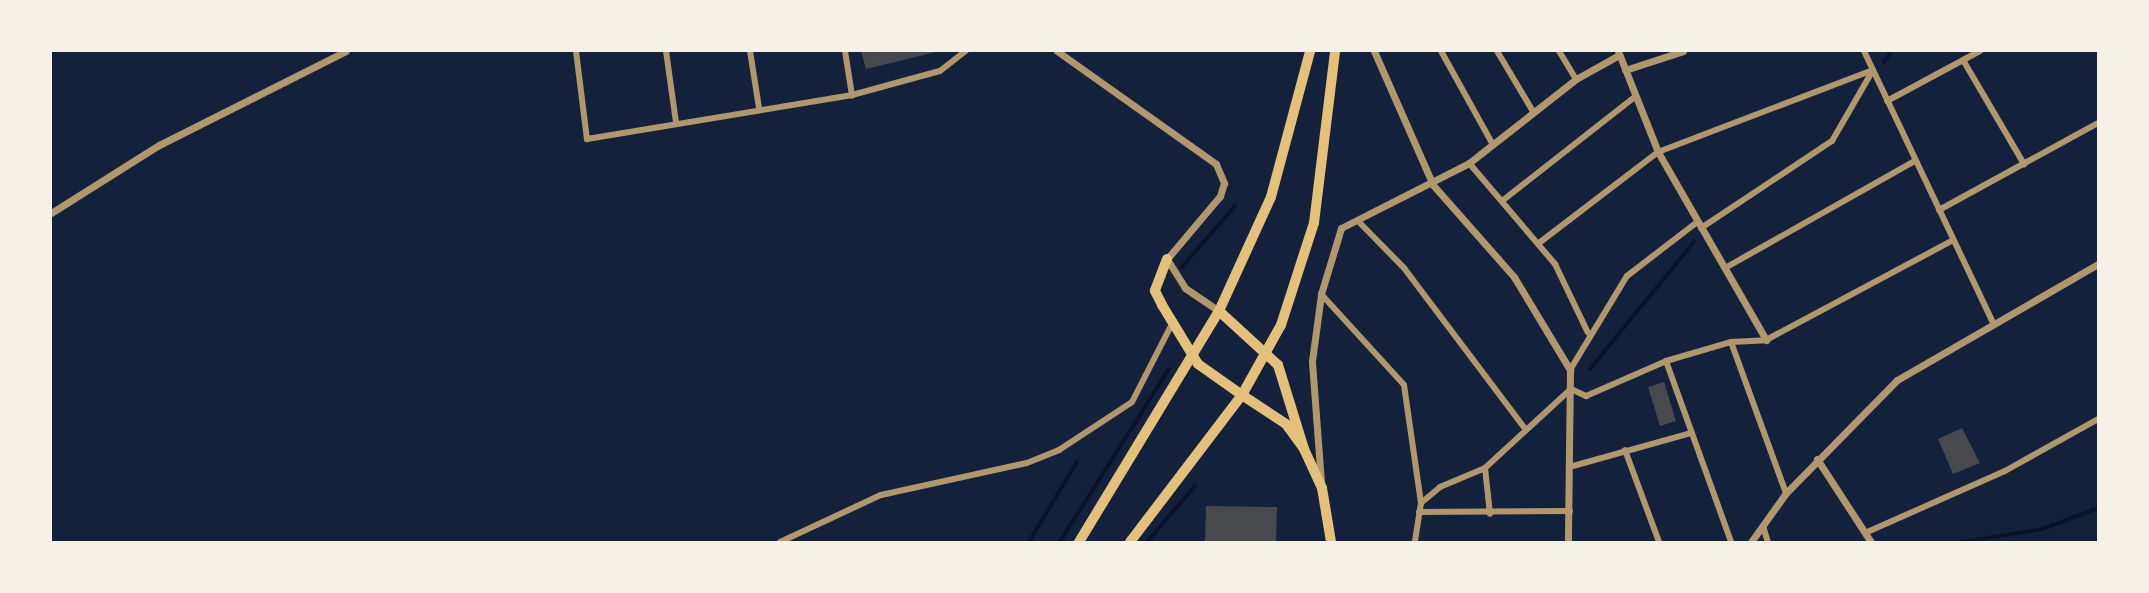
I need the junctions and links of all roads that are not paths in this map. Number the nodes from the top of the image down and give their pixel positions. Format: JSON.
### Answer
{"nodes":[{"id":1,"x":346,"y":51,"type":"edge"},
{"id":2,"x":576,"y":51,"type":"edge"},
{"id":3,"x":666,"y":51,"type":"edge"},
{"id":4,"x":750,"y":51,"type":"edge"},
{"id":5,"x":845,"y":51,"type":"edge"},
{"id":6,"x":966,"y":51,"type":"edge"},
{"id":7,"x":1057,"y":51,"type":"edge"},
{"id":8,"x":1310,"y":51,"type":"edge"},
{"id":9,"x":1335,"y":51,"type":"edge"},
{"id":10,"x":1374,"y":51,"type":"edge"},
{"id":11,"x":1441,"y":51,"type":"edge"},
{"id":12,"x":1497,"y":51,"type":"edge"},
{"id":13,"x":1559,"y":51,"type":"edge"},
{"id":14,"x":1683,"y":51,"type":"edge"},
{"id":15,"x":1864,"y":51,"type":"edge"},
{"id":16,"x":1980,"y":51,"type":"edge"},
{"id":17,"x":1618,"y":53,"type":"edge"},
{"id":18,"x":1963,"y":60,"type":"junction"},
{"id":19,"x":1625,"y":70,"type":"junction"},
{"id":20,"x":1873,"y":71,"type":"junction"},
{"id":21,"x":1576,"y":79,"type":"junction"},
{"id":22,"x":852,"y":95,"type":"junction"},
{"id":23,"x":1636,"y":96,"type":"junction"},
{"id":24,"x":1887,"y":101,"type":"junction"},
{"id":25,"x":759,"y":108,"type":"junction"},
{"id":26,"x":1534,"y":113,"type":"junction"},
{"id":27,"x":676,"y":122,"type":"junction"},
{"id":28,"x":2098,"y":123,"type":"edge"},
{"id":29,"x":1492,"y":144,"type":"junction"},
{"id":30,"x":1658,"y":152,"type":"junction"},
{"id":31,"x":1915,"y":161,"type":"junction"},
{"id":32,"x":1469,"y":163,"type":"junction"},
{"id":33,"x":2024,"y":164,"type":"junction"},
{"id":34,"x":1433,"y":185,"type":"junction"},
{"id":35,"x":1502,"y":201,"type":"junction"},
{"id":36,"x":1939,"y":211,"type":"junction"},
{"id":37,"x":51,"y":214,"type":"edge"},
{"id":38,"x":1358,"y":221,"type":"junction"},
{"id":39,"x":1699,"y":225,"type":"junction"},
{"id":40,"x":1953,"y":240,"type":"junction"},
{"id":41,"x":1539,"y":243,"type":"junction"},
{"id":42,"x":1167,"y":260,"type":"junction"},
{"id":43,"x":2098,"y":264,"type":"edge"},
{"id":44,"x":1725,"y":268,"type":"junction"},
{"id":45,"x":1321,"y":294,"type":"junction"},
{"id":46,"x":1219,"y":311,"type":"junction"},
{"id":47,"x":1992,"y":321,"type":"junction"},
{"id":48,"x":1174,"y":322,"type":"junction"},
{"id":49,"x":1588,"y":333,"type":"junction"},
{"id":50,"x":1766,"y":340,"type":"junction"},
{"id":51,"x":1731,"y":342,"type":"junction"},
{"id":52,"x":1267,"y":352,"type":"junction"},
{"id":53,"x":1194,"y":353,"type":"junction"},
{"id":54,"x":1666,"y":361,"type":"junction"},
{"id":55,"x":1570,"y":370,"type":"junction"},
{"id":56,"x":1571,"y":389,"type":"junction"},
{"id":57,"x":1242,"y":395,"type":"junction"},
{"id":58,"x":2098,"y":419,"type":"edge"},
{"id":59,"x":1524,"y":427,"type":"junction"},
{"id":60,"x":1691,"y":433,"type":"junction"},
{"id":61,"x":1304,"y":449,"type":"junction"},
{"id":62,"x":1625,"y":450,"type":"junction"},
{"id":63,"x":1817,"y":458,"type":"junction"},
{"id":64,"x":1573,"y":466,"type":"junction"},
{"id":65,"x":1485,"y":468,"type":"junction"},
{"id":66,"x":1322,"y":488,"type":"junction"},
{"id":67,"x":1786,"y":493,"type":"junction"},
{"id":68,"x":1421,"y":503,"type":"junction"},
{"id":69,"x":1419,"y":512,"type":"junction"},
{"id":70,"x":1570,"y":512,"type":"junction"},
{"id":71,"x":1490,"y":514,"type":"junction"},
{"id":72,"x":1763,"y":526,"type":"junction"},
{"id":73,"x":1865,"y":533,"type":"junction"},
{"id":74,"x":780,"y":542,"type":"edge"},
{"id":75,"x":1079,"y":542,"type":"edge"},
{"id":76,"x":1130,"y":542,"type":"edge"},
{"id":77,"x":1331,"y":542,"type":"edge"},
{"id":78,"x":1415,"y":542,"type":"edge"},
{"id":79,"x":1568,"y":542,"type":"edge"},
{"id":80,"x":1658,"y":542,"type":"edge"},
{"id":81,"x":1731,"y":542,"type":"edge"},
{"id":82,"x":1751,"y":542,"type":"edge"},
{"id":83,"x":1768,"y":542,"type":"edge"},
{"id":84,"x":1871,"y":542,"type":"edge"}],
"edges":[{"from":1,"to":37,"type":"street"},
{"from":2,"to":27,"type":"street"},
{"from":3,"to":27,"type":"street"},
{"from":4,"to":25,"type":"street"},
{"from":5,"to":22,"type":"street"},
{"from":6,"to":22,"type":"street"},
{"from":7,"to":42,"type":"street"},
{"from":8,"to":46,"type":"main road"},
{"from":9,"to":52,"type":"main road"},
{"from":10,"to":34,"type":"street"},
{"from":11,"to":29,"type":"street"},
{"from":12,"to":26,"type":"street"},
{"from":13,"to":21,"type":"street"},
{"from":14,"to":19,"type":"street"},
{"from":15,"to":20,"type":"street"},
{"from":16,"to":18,"type":"street"},
{"from":17,"to":19,"type":"street"},
{"from":17,"to":21,"type":"street"},
{"from":18,"to":24,"type":"street"},
{"from":18,"to":33,"type":"street"},
{"from":19,"to":23,"type":"street"},
{"from":20,"to":24,"type":"street"},
{"from":20,"to":30,"type":"street"},
{"from":20,"to":39,"type":"street"},
{"from":21,"to":26,"type":"street"},
{"from":22,"to":25,"type":"street"},
{"from":23,"to":30,"type":"street"},
{"from":23,"to":35,"type":"street"},
{"from":24,"to":31,"type":"street"},
{"from":25,"to":27,"type":"street"},
{"from":26,"to":29,"type":"street"},
{"from":28,"to":33,"type":"street"},
{"from":29,"to":32,"type":"street"},
{"from":30,"to":39,"type":"street"},
{"from":30,"to":41,"type":"street"},
{"from":31,"to":36,"type":"street"},
{"from":31,"to":44,"type":"street"},
{"from":32,"to":34,"type":"street"},
{"from":32,"to":35,"type":"street"},
{"from":33,"to":36,"type":"street"},
{"from":34,"to":38,"type":"street"},
{"from":34,"to":55,"type":"street"},
{"from":35,"to":41,"type":"street"},
{"from":36,"to":40,"type":"street"},
{"from":38,"to":45,"type":"street"},
{"from":38,"to":59,"type":"street"},
{"from":39,"to":44,"type":"street"},
{"from":39,"to":49,"type":"street"},
{"from":40,"to":47,"type":"street"},
{"from":40,"to":50,"type":"street"},
{"from":41,"to":49,"type":"street"},
{"from":42,"to":46,"type":"street"},
{"from":42,"to":48,"type":"main road"},
{"from":43,"to":47,"type":"street"},
{"from":44,"to":50,"type":"street"},
{"from":45,"to":66,"type":"street"},
{"from":45,"to":68,"type":"street"},
{"from":46,"to":52,"type":"main road"},
{"from":46,"to":53,"type":"main road"},
{"from":47,"to":63,"type":"street"},
{"from":48,"to":53,"type":"main road"},
{"from":48,"to":74,"type":"street"},
{"from":49,"to":55,"type":"street"},
{"from":50,"to":51,"type":"street"},
{"from":51,"to":54,"type":"street"},
{"from":51,"to":67,"type":"street"},
{"from":52,"to":57,"type":"main road"},
{"from":52,"to":61,"type":"main road"},
{"from":53,"to":57,"type":"main road"},
{"from":53,"to":75,"type":"main road"},
{"from":54,"to":56,"type":"street"},
{"from":54,"to":60,"type":"street"},
{"from":55,"to":56,"type":"street"},
{"from":56,"to":59,"type":"street"},
{"from":56,"to":64,"type":"street"},
{"from":57,"to":61,"type":"main road"},
{"from":57,"to":76,"type":"main road"},
{"from":58,"to":73,"type":"street"},
{"from":59,"to":65,"type":"street"},
{"from":60,"to":62,"type":"street"},
{"from":60,"to":81,"type":"street"},
{"from":61,"to":66,"type":"main road"},
{"from":62,"to":64,"type":"street"},
{"from":62,"to":80,"type":"street"},
{"from":63,"to":67,"type":"street"},
{"from":63,"to":73,"type":"street"},
{"from":64,"to":70,"type":"street"},
{"from":65,"to":68,"type":"street"},
{"from":65,"to":71,"type":"street"},
{"from":66,"to":77,"type":"main road"},
{"from":67,"to":72,"type":"street"},
{"from":68,"to":69,"type":"street"},
{"from":69,"to":71,"type":"street"},
{"from":69,"to":78,"type":"street"},
{"from":70,"to":71,"type":"street"},
{"from":70,"to":79,"type":"street"},
{"from":72,"to":82,"type":"street"},
{"from":72,"to":83,"type":"street"},
{"from":73,"to":84,"type":"street"}]}
